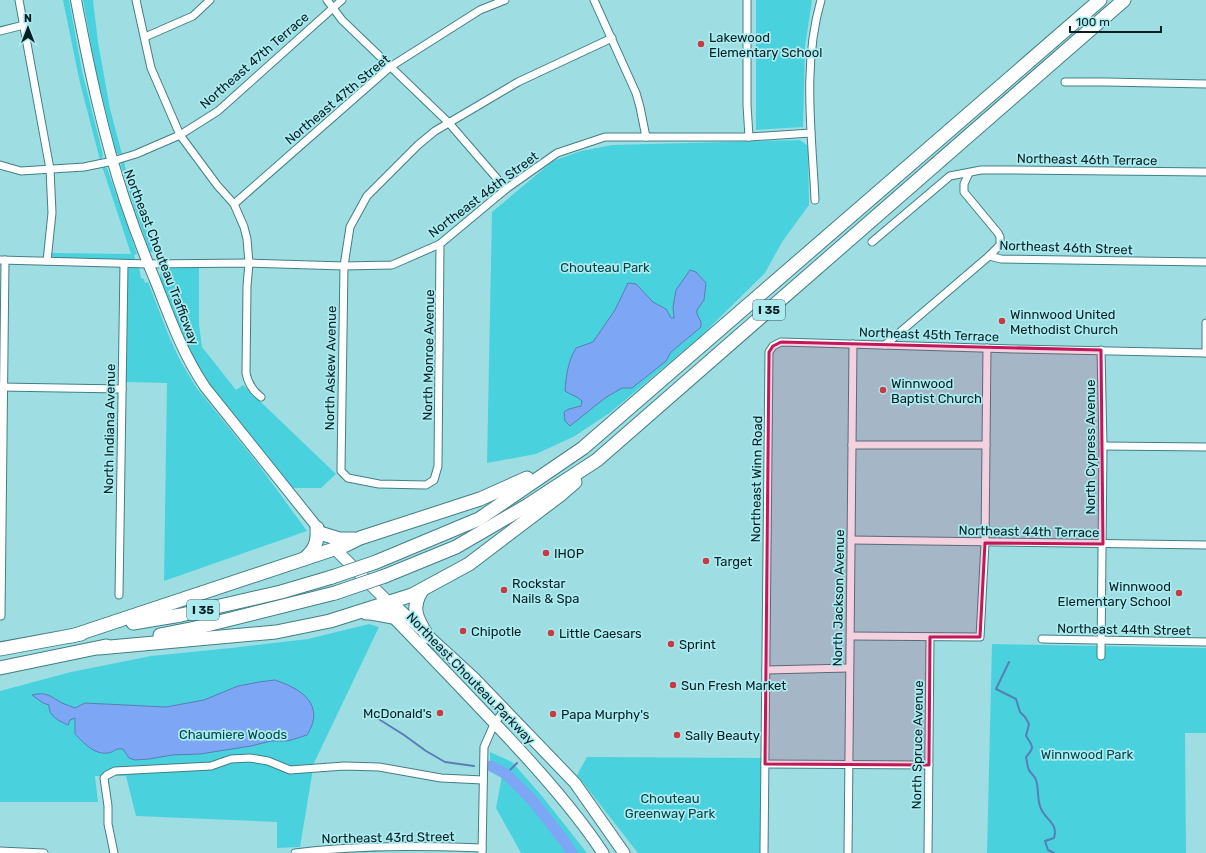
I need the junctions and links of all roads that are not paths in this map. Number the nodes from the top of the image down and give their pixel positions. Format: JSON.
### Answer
{"nodes":[{"id":1,"x":19,"y":0,"type":"edge"},
{"id":2,"x":76,"y":0,"type":"edge"},
{"id":3,"x":136,"y":0,"type":"edge"},
{"id":4,"x":210,"y":0,"type":"edge"},
{"id":5,"x":327,"y":0,"type":"edge"},
{"id":6,"x":342,"y":0,"type":"edge"},
{"id":7,"x":505,"y":0,"type":"edge"},
{"id":8,"x":594,"y":0,"type":"edge"},
{"id":9,"x":747,"y":0,"type":"edge"},
{"id":10,"x":821,"y":0,"type":"edge"},
{"id":11,"x":1100,"y":0,"type":"edge"},
{"id":12,"x":1124,"y":0,"type":"edge"},
{"id":13,"x":332,"y":8,"type":"junction"},
{"id":14,"x":24,"y":25,"type":"junction"},
{"id":15,"x":0,"y":31,"type":"edge"},
{"id":16,"x":145,"y":37,"type":"junction"},
{"id":17,"x":612,"y":38,"type":"junction"},
{"id":18,"x":390,"y":67,"type":"junction"},
{"id":19,"x":1065,"y":82,"type":"dead end"},
{"id":20,"x":1206,"y":84,"type":"edge"},
{"id":21,"x":448,"y":123,"type":"junction"},
{"id":22,"x":811,"y":133,"type":"junction"},
{"id":23,"x":180,"y":135,"type":"junction"},
{"id":24,"x":646,"y":137,"type":"junction"},
{"id":25,"x":749,"y":137,"type":"junction"},
{"id":26,"x":113,"y":161,"type":"junction"},
{"id":27,"x":0,"y":164,"type":"edge"},
{"id":28,"x":50,"y":169,"type":"junction"},
{"id":29,"x":1206,"y":172,"type":"edge"},
{"id":30,"x":969,"y":173,"type":"junction"},
{"id":31,"x":506,"y":189,"type":"junction"},
{"id":32,"x":815,"y":200,"type":"dead end"},
{"id":33,"x":234,"y":204,"type":"junction"},
{"id":34,"x":872,"y":242,"type":"dead end"},
{"id":35,"x":440,"y":244,"type":"junction"},
{"id":36,"x":989,"y":256,"type":"junction"},
{"id":37,"x":2,"y":260,"type":"edge"},
{"id":38,"x":47,"y":261,"type":"junction"},
{"id":39,"x":1206,"y":262,"type":"edge"},
{"id":40,"x":249,"y":263,"type":"junction"},
{"id":41,"x":124,"y":264,"type":"junction"},
{"id":42,"x":148,"y":264,"type":"junction"},
{"id":43,"x":344,"y":266,"type":"junction"},
{"id":44,"x":1206,"y":323,"type":"edge"},
{"id":45,"x":853,"y":344,"type":"junction"},
{"id":46,"x":885,"y":345,"type":"junction"},
{"id":47,"x":773,"y":346,"type":"joint"},
{"id":48,"x":987,"y":348,"type":"junction"},
{"id":49,"x":1101,"y":350,"type":"junction"},
{"id":50,"x":1206,"y":353,"type":"edge"},
{"id":51,"x":2,"y":387,"type":"edge"},
{"id":52,"x":122,"y":389,"type":"junction"},
{"id":53,"x":261,"y":397,"type":"dead end"},
{"id":54,"x":986,"y":445,"type":"junction"},
{"id":55,"x":852,"y":446,"type":"junction"},
{"id":56,"x":1103,"y":446,"type":"junction"},
{"id":57,"x":1206,"y":447,"type":"edge"},
{"id":58,"x":583,"y":448,"type":"junction"},
{"id":59,"x":597,"y":460,"type":"junction"},
{"id":60,"x":341,"y":471,"type":"joint"},
{"id":61,"x":320,"y":531,"type":"junction"},
{"id":62,"x":360,"y":538,"type":"junction"},
{"id":63,"x":851,"y":540,"type":"junction"},
{"id":64,"x":985,"y":542,"type":"junction"},
{"id":65,"x":1102,"y":544,"type":"junction"},
{"id":66,"x":1206,"y":545,"type":"edge"},
{"id":67,"x":335,"y":549,"type":"junction"},
{"id":68,"x":303,"y":560,"type":"junction"},
{"id":69,"x":422,"y":590,"type":"junction"},
{"id":70,"x":119,"y":595,"type":"dead end"},
{"id":71,"x":389,"y":603,"type":"junction"},
{"id":72,"x":356,"y":614,"type":"junction"},
{"id":73,"x":1,"y":616,"type":"edge"},
{"id":74,"x":393,"y":617,"type":"junction"},
{"id":75,"x":72,"y":636,"type":"junction"},
{"id":76,"x":851,"y":636,"type":"junction"},
{"id":77,"x":428,"y":637,"type":"junction"},
{"id":78,"x":930,"y":637,"type":"junction"},
{"id":79,"x":1042,"y":639,"type":"dead end"},
{"id":80,"x":1101,"y":640,"type":"junction"},
{"id":81,"x":1206,"y":642,"type":"edge"},
{"id":82,"x":99,"y":648,"type":"junction"},
{"id":83,"x":0,"y":649,"type":"edge"},
{"id":84,"x":1101,"y":656,"type":"dead end"},
{"id":85,"x":0,"y":668,"type":"edge"},
{"id":86,"x":849,"y":668,"type":"junction"},
{"id":87,"x":766,"y":670,"type":"junction"},
{"id":88,"x":505,"y":710,"type":"junction"},
{"id":89,"x":495,"y":722,"type":"junction"},
{"id":90,"x":766,"y":764,"type":"junction"},
{"id":91,"x":849,"y":765,"type":"junction"},
{"id":92,"x":929,"y":766,"type":"junction"},
{"id":93,"x":537,"y":768,"type":"junction"},
{"id":94,"x":565,"y":773,"type":"junction"},
{"id":95,"x":483,"y":780,"type":"junction"},
{"id":96,"x":0,"y":851,"type":"edge"},
{"id":97,"x":482,"y":851,"type":"edge"},
{"id":98,"x":44,"y":853,"type":"edge"},
{"id":99,"x":114,"y":853,"type":"edge"},
{"id":100,"x":295,"y":853,"type":"edge"},
{"id":101,"x":602,"y":853,"type":"edge"},
{"id":102,"x":624,"y":853,"type":"edge"},
{"id":103,"x":764,"y":853,"type":"edge"},
{"id":104,"x":848,"y":853,"type":"edge"},
{"id":105,"x":928,"y":853,"type":"edge"}],
"edges":[{"from":1,"to":14,"type":"street"},
{"from":2,"to":26,"type":"main road","name":"Northeast Chouteau Trafficway"},
{"from":3,"to":16,"type":"street"},
{"from":4,"to":16,"type":"street"},
{"from":5,"to":13,"type":"street"},
{"from":6,"to":13,"type":"street","name":"Northeast 47th Terrace"},
{"from":7,"to":18,"type":"street","name":"Northeast 47th Street"},
{"from":8,"to":17,"type":"street"},
{"from":9,"to":25,"type":"street"},
{"from":10,"to":22,"type":"street"},
{"from":11,"to":58,"type":"highway","number":"I 35"},
{"from":12,"to":59,"type":"highway","number":"I 35"},
{"from":13,"to":18,"type":"street"},
{"from":13,"to":23,"type":"street","name":"Northeast 47th Terrace"},
{"from":14,"to":15,"type":"street"},
{"from":14,"to":28,"type":"street"},
{"from":16,"to":23,"type":"street"},
{"from":17,"to":21,"type":"street"},
{"from":17,"to":24,"type":"street"},
{"from":18,"to":21,"type":"street"},
{"from":18,"to":33,"type":"street","name":"Northeast 47th Street"},
{"from":19,"to":20,"type":"street"},
{"from":21,"to":31,"type":"street"},
{"from":21,"to":43,"type":"street"},
{"from":22,"to":25,"type":"street","name":"Northeast 46th Street"},
{"from":22,"to":32,"type":"street"},
{"from":23,"to":26,"type":"street","name":"Northeast 47th Terrace"},
{"from":23,"to":33,"type":"street"},
{"from":24,"to":25,"type":"street","name":"Northeast 46th Street"},
{"from":24,"to":31,"type":"street","name":"Northeast 46th Street"},
{"from":26,"to":28,"type":"street","name":"Northeast 47th Terrace"},
{"from":26,"to":42,"type":"main road","name":"Northeast Chouteau Trafficway"},
{"from":27,"to":28,"type":"street","name":"Northeast 47th Terrace"},
{"from":28,"to":38,"type":"street"},
{"from":29,"to":30,"type":"street","name":"Northeast 46th Terrace"},
{"from":30,"to":34,"type":"street","name":"Northeast 46th Terrace"},
{"from":30,"to":36,"type":"street"},
{"from":31,"to":35,"type":"street","name":"Northeast 46th Street"},
{"from":33,"to":40,"type":"street"},
{"from":35,"to":43,"type":"street","name":"Northeast 46th Street"},
{"from":35,"to":60,"type":"street","name":"North Monroe Avenue"},
{"from":36,"to":39,"type":"street","name":"Northeast 46th Street"},
{"from":36,"to":46,"type":"street","name":"Northeast 46th Street"},
{"from":37,"to":38,"type":"street","name":"Northeast 46th Street"},
{"from":37,"to":51,"type":"street"},
{"from":38,"to":41,"type":"street","name":"Northeast 46th Street"},
{"from":40,"to":42,"type":"street","name":"Northeast 46th Street"},
{"from":40,"to":43,"type":"street","name":"Northeast 46th Street"},
{"from":40,"to":53,"type":"street"},
{"from":41,"to":42,"type":"street","name":"Northeast 46th Street"},
{"from":41,"to":52,"type":"street","name":"North Indiana Avenue"},
{"from":42,"to":61,"type":"main road","name":"Northeast Chouteau Trafficway"},
{"from":43,"to":60,"type":"street","name":"North Askew Avenue"},
{"from":44,"to":50,"type":"street"},
{"from":45,"to":46,"type":"street","name":"Northeast 45th Terrace"},
{"from":45,"to":47,"type":"street","name":"Northeast 45th Terrace"},
{"from":45,"to":55,"type":"street","name":"North Jackson Avenue"},
{"from":46,"to":48,"type":"street","name":"Northeast 45th Terrace"},
{"from":47,"to":87,"type":"street","name":"Northeast Winn Road"},
{"from":48,"to":49,"type":"street","name":"Northeast 45th Terrace"},
{"from":48,"to":54,"type":"street"},
{"from":49,"to":50,"type":"street","name":"Northeast 45th Terrace"},
{"from":49,"to":56,"type":"street","name":"North Cypress Avenue"},
{"from":51,"to":52,"type":"street"},
{"from":51,"to":73,"type":"street"},
{"from":52,"to":70,"type":"street","name":"North Indiana Avenue"},
{"from":54,"to":55,"type":"street"},
{"from":54,"to":64,"type":"street"},
{"from":55,"to":63,"type":"street","name":"North Jackson Avenue"},
{"from":56,"to":57,"type":"street"},
{"from":56,"to":65,"type":"street","name":"North Cypress Avenue"},
{"from":58,"to":62,"type":"highway"},
{"from":58,"to":75,"type":"highway","number":"I 35","bridge":true},
{"from":59,"to":69,"type":"highway"},
{"from":59,"to":82,"type":"highway","number":"I 35","bridge":true},
{"from":61,"to":62,"type":"highway"},
{"from":61,"to":67,"type":"main road","name":"Northeast Chouteau Trafficway"},
{"from":61,"to":68,"type":"highway"},
{"from":62,"to":67,"type":"highway"},
{"from":63,"to":64,"type":"street","name":"Northeast 44th Terrace"},
{"from":63,"to":76,"type":"street","name":"North Jackson Avenue"},
{"from":64,"to":65,"type":"street","name":"Northeast 44th Terrace"},
{"from":64,"to":78,"type":"street"},
{"from":65,"to":66,"type":"street","name":"Northeast 44th Terrace"},
{"from":65,"to":80,"type":"street","name":"North Cypress Avenue"},
{"from":67,"to":68,"type":"highway"},
{"from":67,"to":71,"type":"main road"},
{"from":68,"to":75,"type":"highway"},
{"from":69,"to":71,"type":"highway"},
{"from":69,"to":77,"type":"highway"},
{"from":71,"to":72,"type":"highway"},
{"from":71,"to":74,"type":"main road","name":"Northeast Chouteau Parkway"},
{"from":71,"to":77,"type":"main road","name":"Northeast Chouteau Parkway"},
{"from":72,"to":74,"type":"highway"},
{"from":72,"to":82,"type":"highway"},
{"from":74,"to":89,"type":"main road","name":"Northeast Chouteau Parkway"},
{"from":75,"to":83,"type":"highway","number":"I 35"},
{"from":76,"to":78,"type":"street"},
{"from":76,"to":86,"type":"street","name":"North Jackson Avenue"},
{"from":77,"to":88,"type":"main road","name":"Northeast Chouteau Parkway"},
{"from":78,"to":92,"type":"street","name":"North Spruce Avenue"},
{"from":79,"to":80,"type":"street","name":"Northeast 44th Street"},
{"from":80,"to":81,"type":"street","name":"Northeast 44th Street"},
{"from":80,"to":84,"type":"street","name":"North Cypress Avenue"},
{"from":82,"to":85,"type":"highway","number":"I 35"},
{"from":86,"to":87,"type":"street"},
{"from":86,"to":91,"type":"street","name":"North Jackson Avenue"},
{"from":87,"to":90,"type":"street","name":"Northeast Winn Road"},
{"from":88,"to":89,"type":"street"},
{"from":88,"to":94,"type":"main road","name":"Northeast Chouteau Parkway"},
{"from":89,"to":93,"type":"main road","name":"Northeast Chouteau Parkway"},
{"from":89,"to":95,"type":"street"},
{"from":90,"to":91,"type":"street"},
{"from":90,"to":103,"type":"street","name":"Northeast Winn Road"},
{"from":91,"to":92,"type":"street"},
{"from":91,"to":104,"type":"street","name":"North Jackson Avenue"},
{"from":92,"to":105,"type":"street","name":"North Spruce Avenue"},
{"from":93,"to":94,"type":"main road"},
{"from":93,"to":101,"type":"main road","name":"Northeast Chouteau Parkway"},
{"from":94,"to":102,"type":"main road","name":"Northeast Chouteau Parkway"},
{"from":95,"to":97,"type":"street"},
{"from":95,"to":99,"type":"street"},
{"from":96,"to":98,"type":"street"},
{"from":97,"to":100,"type":"street","name":"Northeast 43rd Street"}]}
